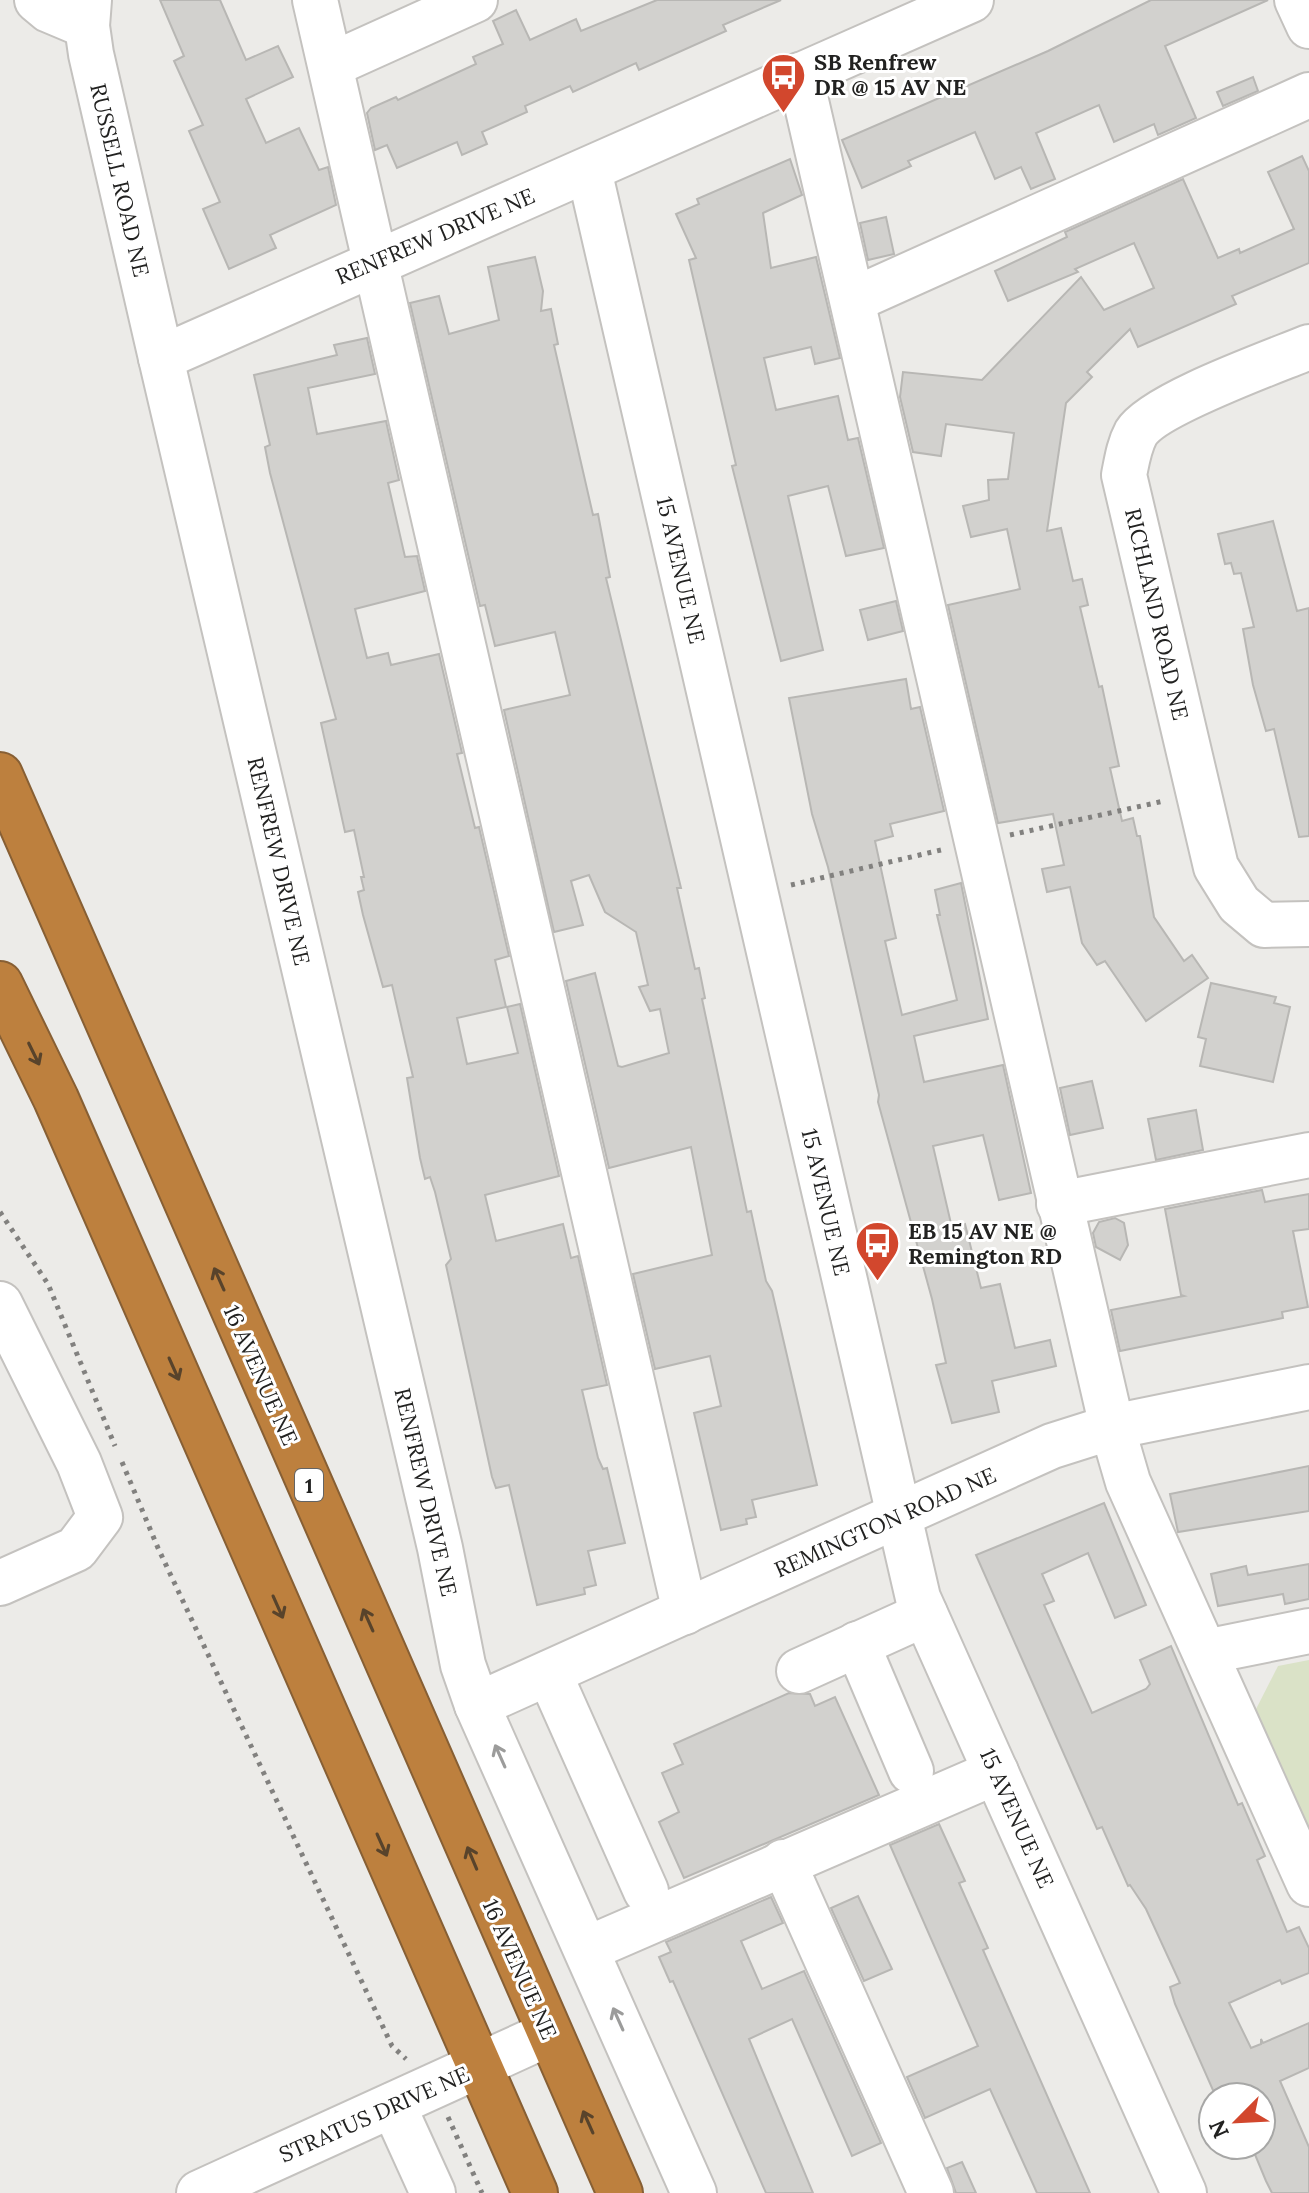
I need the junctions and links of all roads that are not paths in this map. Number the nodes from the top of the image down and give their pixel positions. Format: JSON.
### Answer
{"nodes":[{"id":1,"x":37,"y":0,"type":"edge"},
{"id":2,"x":315,"y":0,"type":"edge"},
{"id":3,"x":475,"y":0,"type":"edge"},
{"id":4,"x":971,"y":0,"type":"edge"},
{"id":5,"x":1297,"y":0,"type":"edge"},
{"id":6,"x":88,"y":13,"type":"edge"},
{"id":7,"x":1309,"y":26,"type":"edge"},
{"id":8,"x":331,"y":65,"type":"junction"},
{"id":9,"x":800,"y":75,"type":"junction"},
{"id":10,"x":1309,"y":95,"type":"edge"},
{"id":11,"x":589,"y":170,"type":"junction"},
{"id":12,"x":377,"y":261,"type":"junction"},
{"id":13,"x":853,"y":300,"type":"junction"},
{"id":14,"x":1309,"y":347,"type":"edge"},
{"id":15,"x":161,"y":358,"type":"junction"},
{"id":16,"x":0,"y":775,"type":"edge"},
{"id":17,"x":1309,"y":924,"type":"edge"},
{"id":18,"x":0,"y":984,"type":"edge"},
{"id":19,"x":1309,"y":1155,"type":"edge"},
{"id":20,"x":1059,"y":1204,"type":"junction"},
{"id":21,"x":0,"y":1304,"type":"edge"},
{"id":22,"x":1309,"y":1387,"type":"edge"},
{"id":23,"x":1112,"y":1427,"type":"junction"},
{"id":24,"x":898,"y":1516,"type":"junction"},
{"id":25,"x":0,"y":1583,"type":"edge"},
{"id":26,"x":685,"y":1612,"type":"junction"},
{"id":27,"x":925,"y":1614,"type":"junction"},
{"id":28,"x":1309,"y":1631,"type":"edge"},
{"id":29,"x":857,"y":1644,"type":"junction"},
{"id":30,"x":1205,"y":1652,"type":"junction"},
{"id":31,"x":799,"y":1671,"type":"dead end"},
{"id":32,"x":549,"y":1673,"type":"junction"},
{"id":33,"x":477,"y":1705,"type":"junction"},
{"id":34,"x":911,"y":1771,"type":"dead end"},
{"id":35,"x":996,"y":1772,"type":"junction"},
{"id":36,"x":783,"y":1862,"type":"junction"},
{"id":37,"x":1309,"y":1884,"type":"edge"},
{"id":38,"x":646,"y":1891,"type":"dead end"},
{"id":39,"x":587,"y":1949,"type":"junction"},
{"id":40,"x":548,"y":2034,"type":"junction"},
{"id":41,"x":478,"y":2066,"type":"junction"},
{"id":42,"x":393,"y":2105,"type":"junction"},
{"id":43,"x":199,"y":2193,"type":"edge"},
{"id":44,"x":433,"y":2193,"type":"edge"},
{"id":45,"x":535,"y":2193,"type":"edge"},
{"id":46,"x":620,"y":2193,"type":"edge"},
{"id":47,"x":694,"y":2193,"type":"edge"},
{"id":48,"x":931,"y":2193,"type":"edge"},
{"id":49,"x":1184,"y":2193,"type":"edge"}],
"edges":[{"from":1,"to":6,"type":"street"},
{"from":2,"to":8,"type":"street"},
{"from":3,"to":8,"type":"street"},
{"from":4,"to":9,"type":"street","name":"RENFREW DRIVE NE"},
{"from":5,"to":7,"type":"street"},
{"from":6,"to":15,"type":"street","name":"RUSSELL ROAD NE"},
{"from":8,"to":12,"type":"street"},
{"from":9,"to":11,"type":"street","name":"RENFREW DRIVE NE"},
{"from":9,"to":13,"type":"street"},
{"from":10,"to":13,"type":"street"},
{"from":11,"to":12,"type":"street","name":"RENFREW DRIVE NE"},
{"from":11,"to":24,"type":"street","name":"15 AVENUE NE"},
{"from":12,"to":15,"type":"street","name":"RENFREW DRIVE NE"},
{"from":12,"to":26,"type":"street"},
{"from":13,"to":20,"type":"street"},
{"from":14,"to":17,"type":"street","name":"RICHLAND ROAD NE"},
{"from":15,"to":33,"type":"street","name":"RENFREW DRIVE NE"},
{"from":40,"to":16,"type":"highway","name":"16 AVENUE NE","number":"1","one_way":true},
{"from":18,"to":41,"type":"highway","one_way":true},
{"from":19,"to":20,"type":"street"},
{"from":20,"to":23,"type":"street"},
{"from":21,"to":25,"type":"street"},
{"from":22,"to":23,"type":"street","name":"REMINGTON ROAD NE"},
{"from":23,"to":24,"type":"street","name":"REMINGTON ROAD NE"},
{"from":23,"to":30,"type":"street"},
{"from":24,"to":26,"type":"street","name":"REMINGTON ROAD NE"},
{"from":24,"to":27,"type":"street","name":"15 AVENUE NE"},
{"from":26,"to":32,"type":"street","name":"REMINGTON ROAD NE"},
{"from":27,"to":29,"type":"street"},
{"from":27,"to":35,"type":"street","name":"15 AVENUE NE"},
{"from":28,"to":30,"type":"street"},
{"from":29,"to":31,"type":"street"},
{"from":29,"to":34,"type":"street"},
{"from":30,"to":37,"type":"street"},
{"from":32,"to":33,"type":"street","name":"REMINGTON ROAD NE"},
{"from":32,"to":38,"type":"street"},
{"from":39,"to":33,"type":"street","name":"RENFREW DRIVE NE","one_way":true},
{"from":35,"to":36,"type":"street"},
{"from":35,"to":49,"type":"street","name":"15 AVENUE NE"},
{"from":36,"to":39,"type":"street"},
{"from":36,"to":48,"type":"street"},
{"from":47,"to":39,"type":"street","name":"RENFREW DRIVE NE","one_way":true},
{"from":40,"to":41,"type":"street","name":"STRATUS DRIVE NE"},
{"from":46,"to":40,"type":"highway","name":"16 AVENUE NE","number":"1","one_way":true},
{"from":41,"to":42,"type":"street","name":"STRATUS DRIVE NE"},
{"from":41,"to":45,"type":"highway"},
{"from":42,"to":43,"type":"street","name":"STRATUS DRIVE NE"},
{"from":42,"to":44,"type":"street"}]}
